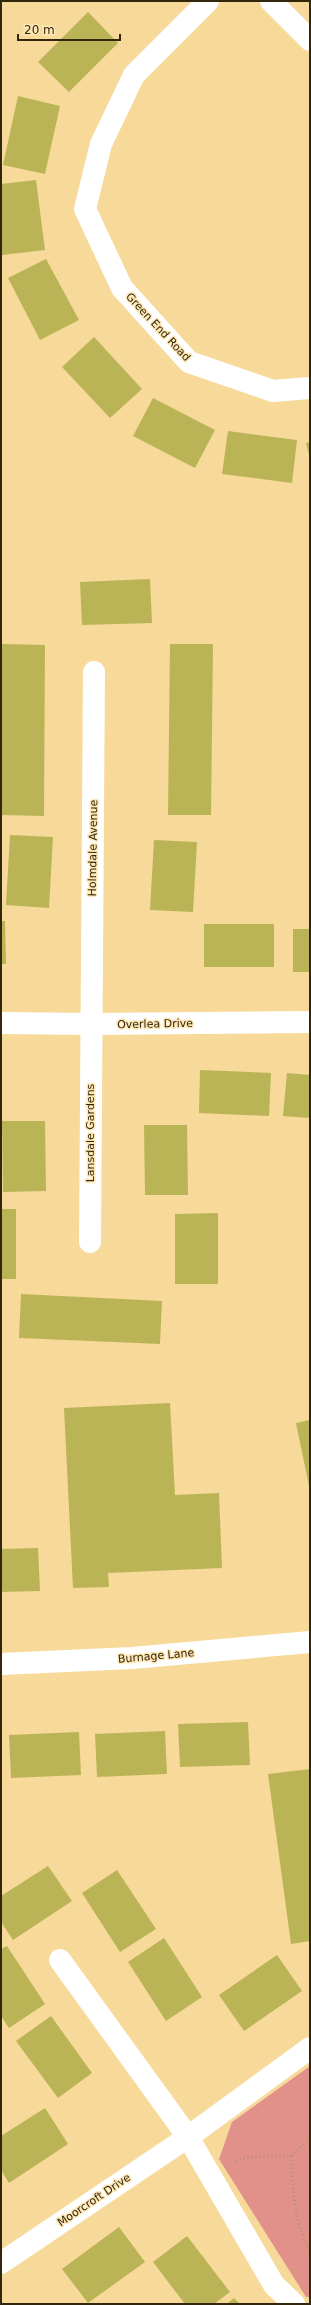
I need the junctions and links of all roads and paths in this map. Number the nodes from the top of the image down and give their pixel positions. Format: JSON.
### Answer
{"nodes":[{"id":1,"x":208,"y":1,"type":"edge"},
{"id":2,"x":271,"y":1,"type":"edge"},
{"id":3,"x":310,"y":40,"type":"edge"},
{"id":4,"x":310,"y":388,"type":"edge"},
{"id":5,"x":94,"y":672,"type":"dead end"},
{"id":6,"x":310,"y":1022,"type":"edge"},
{"id":7,"x":1,"y":1023,"type":"edge"},
{"id":8,"x":91,"y":1024,"type":"junction"},
{"id":9,"x":90,"y":1242,"type":"dead end"},
{"id":10,"x":310,"y":1642,"type":"edge"},
{"id":11,"x":1,"y":1664,"type":"edge"},
{"id":12,"x":60,"y":1960,"type":"dead end"},
{"id":13,"x":310,"y":2048,"type":"edge"},
{"id":14,"x":188,"y":2137,"type":"junction"},
{"id":15,"x":310,"y":2139,"type":"edge"},
{"id":16,"x":291,"y":2156,"type":"junction"},
{"id":17,"x":208,"y":2171,"type":"junction"},
{"id":18,"x":310,"y":2252,"type":"edge"},
{"id":19,"x":1,"y":2263,"type":"edge"},
{"id":20,"x":294,"y":2304,"type":"edge"}],
"edges":[{"from":1,"to":4,"type":"street","name":"Green End Road"},
{"from":2,"to":3,"type":"street"},
{"from":5,"to":8,"type":"street","name":"Holmdale Avenue"},
{"from":6,"to":8,"type":"street","name":"Overlea Drive"},
{"from":7,"to":8,"type":"street","name":"Overlea Drive"},
{"from":8,"to":9,"type":"street","name":"Lansdale Gardens"},
{"from":10,"to":11,"type":"street","name":"Burnage Lane"},
{"from":12,"to":14,"type":"street"},
{"from":13,"to":14,"type":"street","name":"Moorcroft Drive"},
{"from":14,"to":17,"type":"street"},
{"from":14,"to":19,"type":"street","name":"Moorcroft Drive"},
{"from":15,"to":16,"type":"path"},
{"from":16,"to":17,"type":"path"},
{"from":16,"to":18,"type":"path"},
{"from":17,"to":20,"type":"street"}]}
